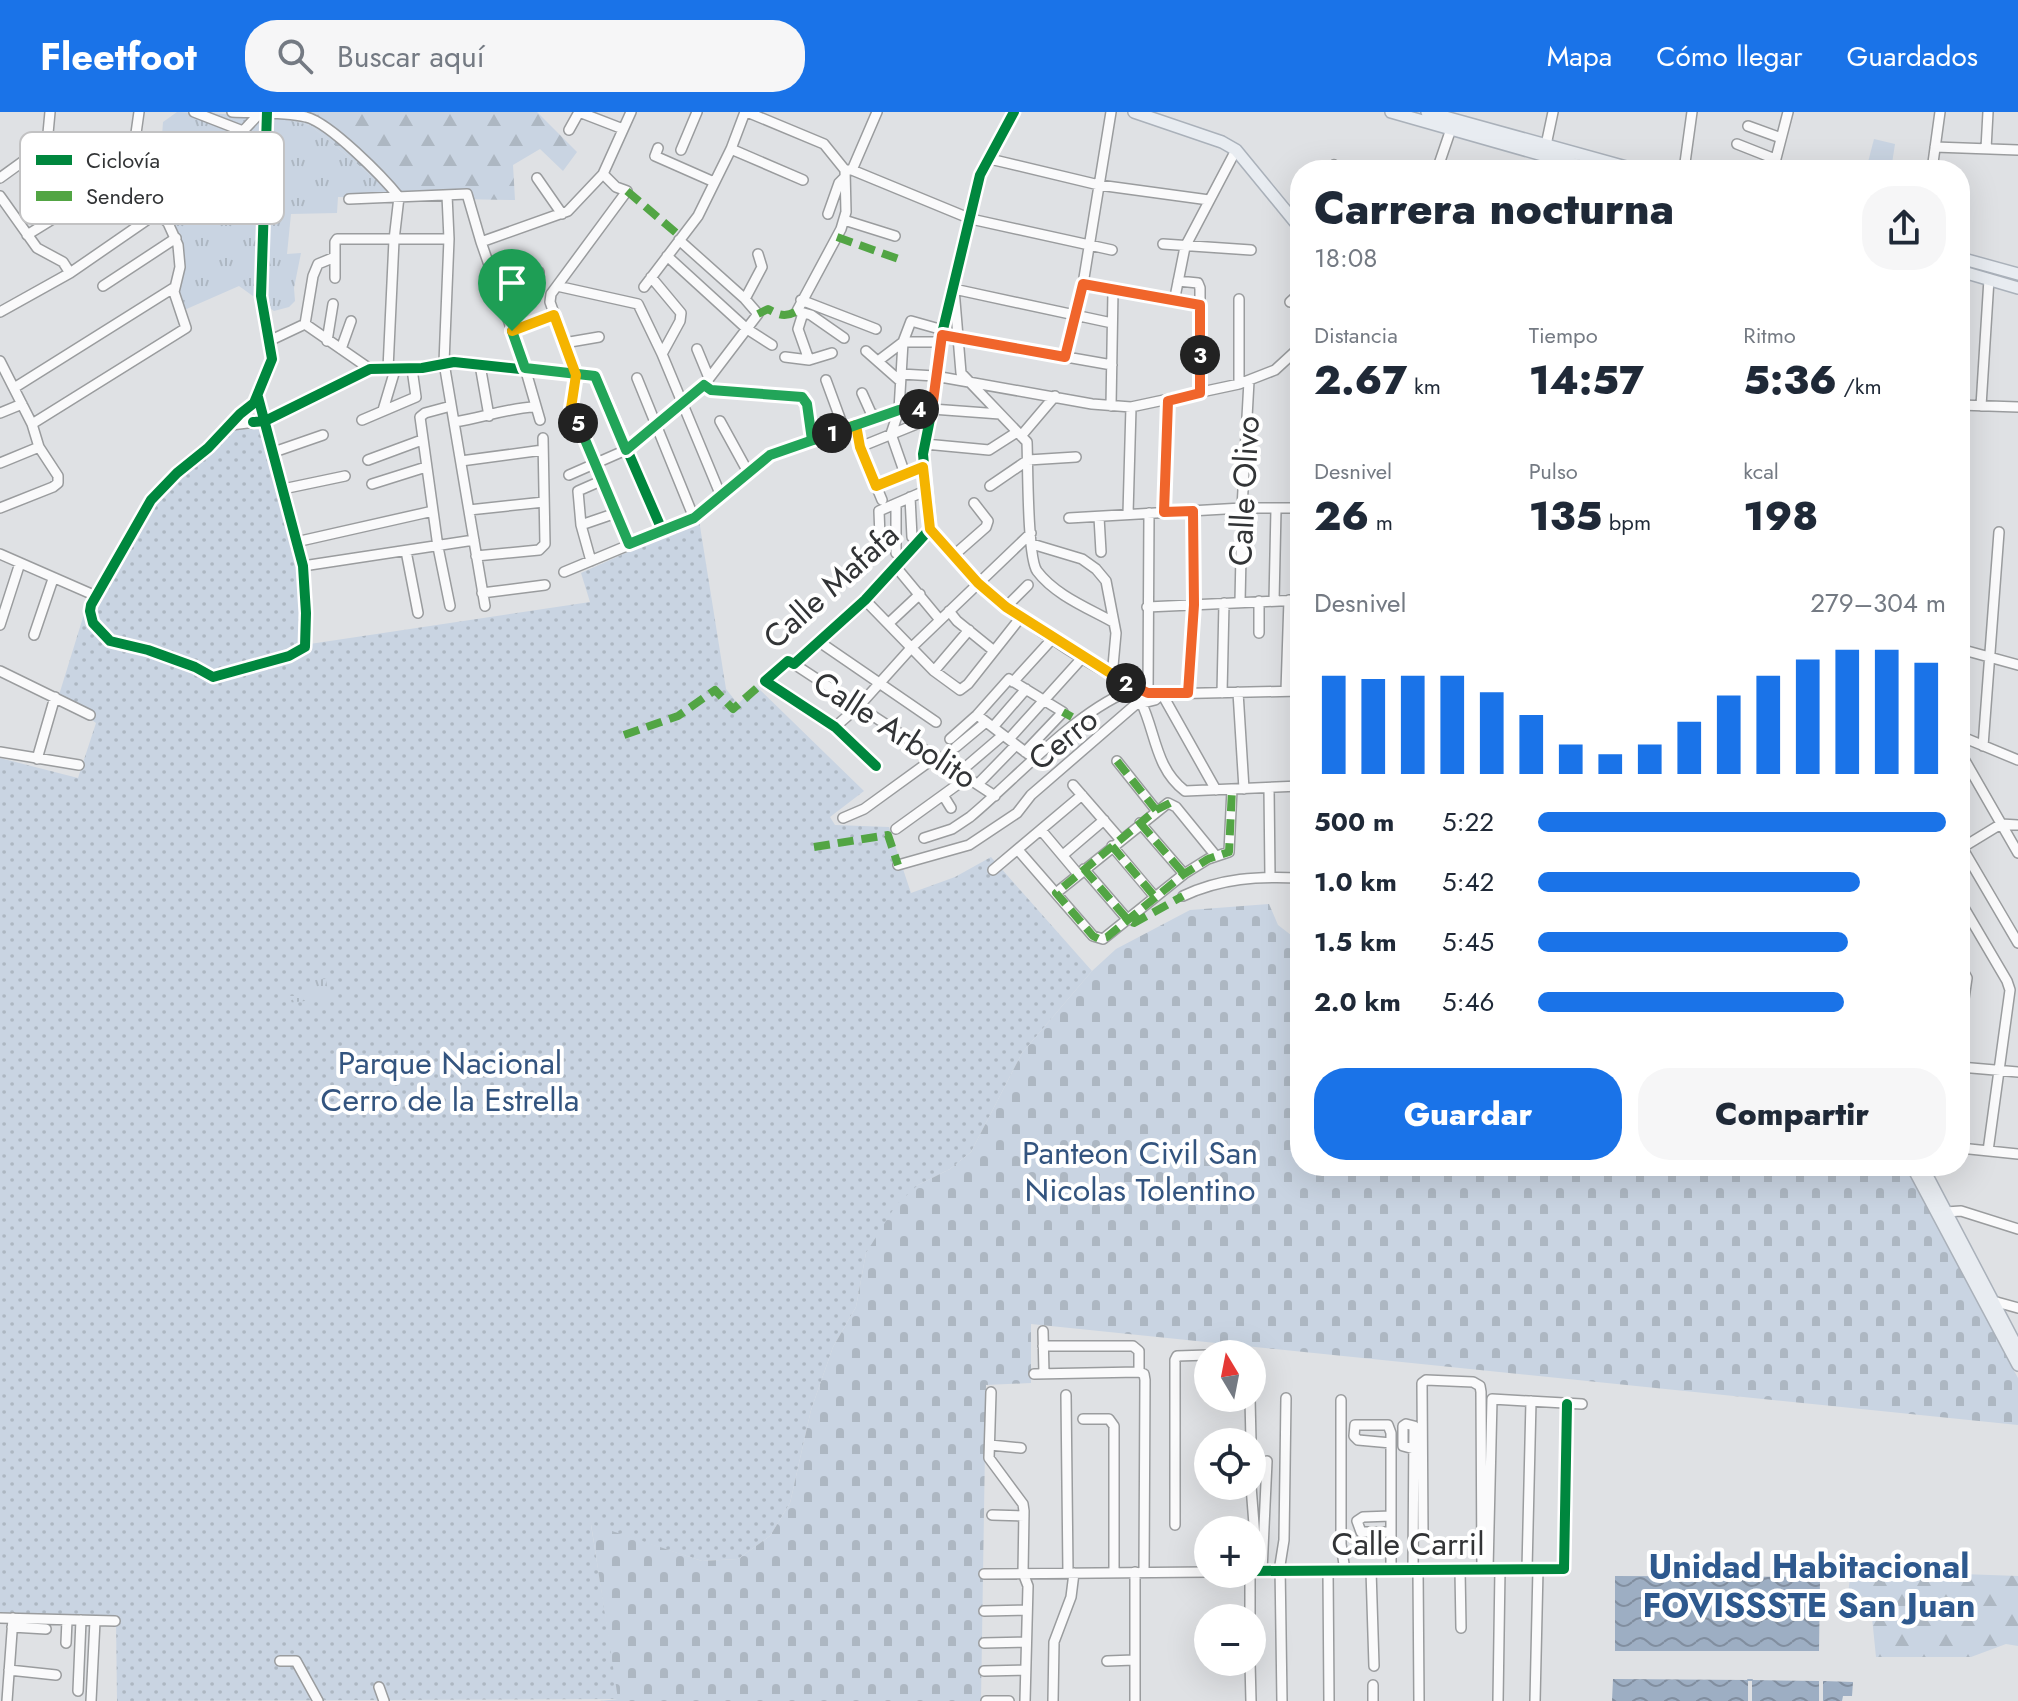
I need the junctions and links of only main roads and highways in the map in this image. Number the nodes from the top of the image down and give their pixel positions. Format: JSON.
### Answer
{"nodes":[{"id":1,"x":1134,"y":112,"type":"edge"},
{"id":2,"x":1391,"y":112,"type":"edge"},
{"id":3,"x":1427,"y":112,"type":"edge"},
{"id":4,"x":1452,"y":124,"type":"junction"},
{"id":5,"x":1564,"y":160,"type":"edge"},
{"id":6,"x":1601,"y":160,"type":"edge"},
{"id":7,"x":1290,"y":216,"type":"edge"},
{"id":8,"x":1970,"y":261,"type":"edge"},
{"id":9,"x":1970,"y":274,"type":"edge"},
{"id":10,"x":2018,"y":274,"type":"edge"},
{"id":11,"x":2018,"y":288,"type":"edge"},
{"id":12,"x":1918,"y":1176,"type":"edge"},
{"id":13,"x":1927,"y":1176,"type":"edge"},
{"id":14,"x":1989,"y":1303,"type":"junction"},
{"id":15,"x":2018,"y":1349,"type":"edge"},
{"id":16,"x":2018,"y":1365,"type":"edge"}],
"edges":[{"from":1,"to":7,"type":"main road"},
{"from":2,"to":4,"type":"main road"},
{"from":3,"to":4,"type":"main road"},
{"from":4,"to":5,"type":"main road"},
{"from":4,"to":6,"type":"main road"},
{"from":8,"to":10,"type":"main road"},
{"from":9,"to":11,"type":"main road"},
{"from":12,"to":14,"type":"main road"},
{"from":13,"to":14,"type":"main road"},
{"from":14,"to":15,"type":"main road"},
{"from":14,"to":16,"type":"main road"}]}
